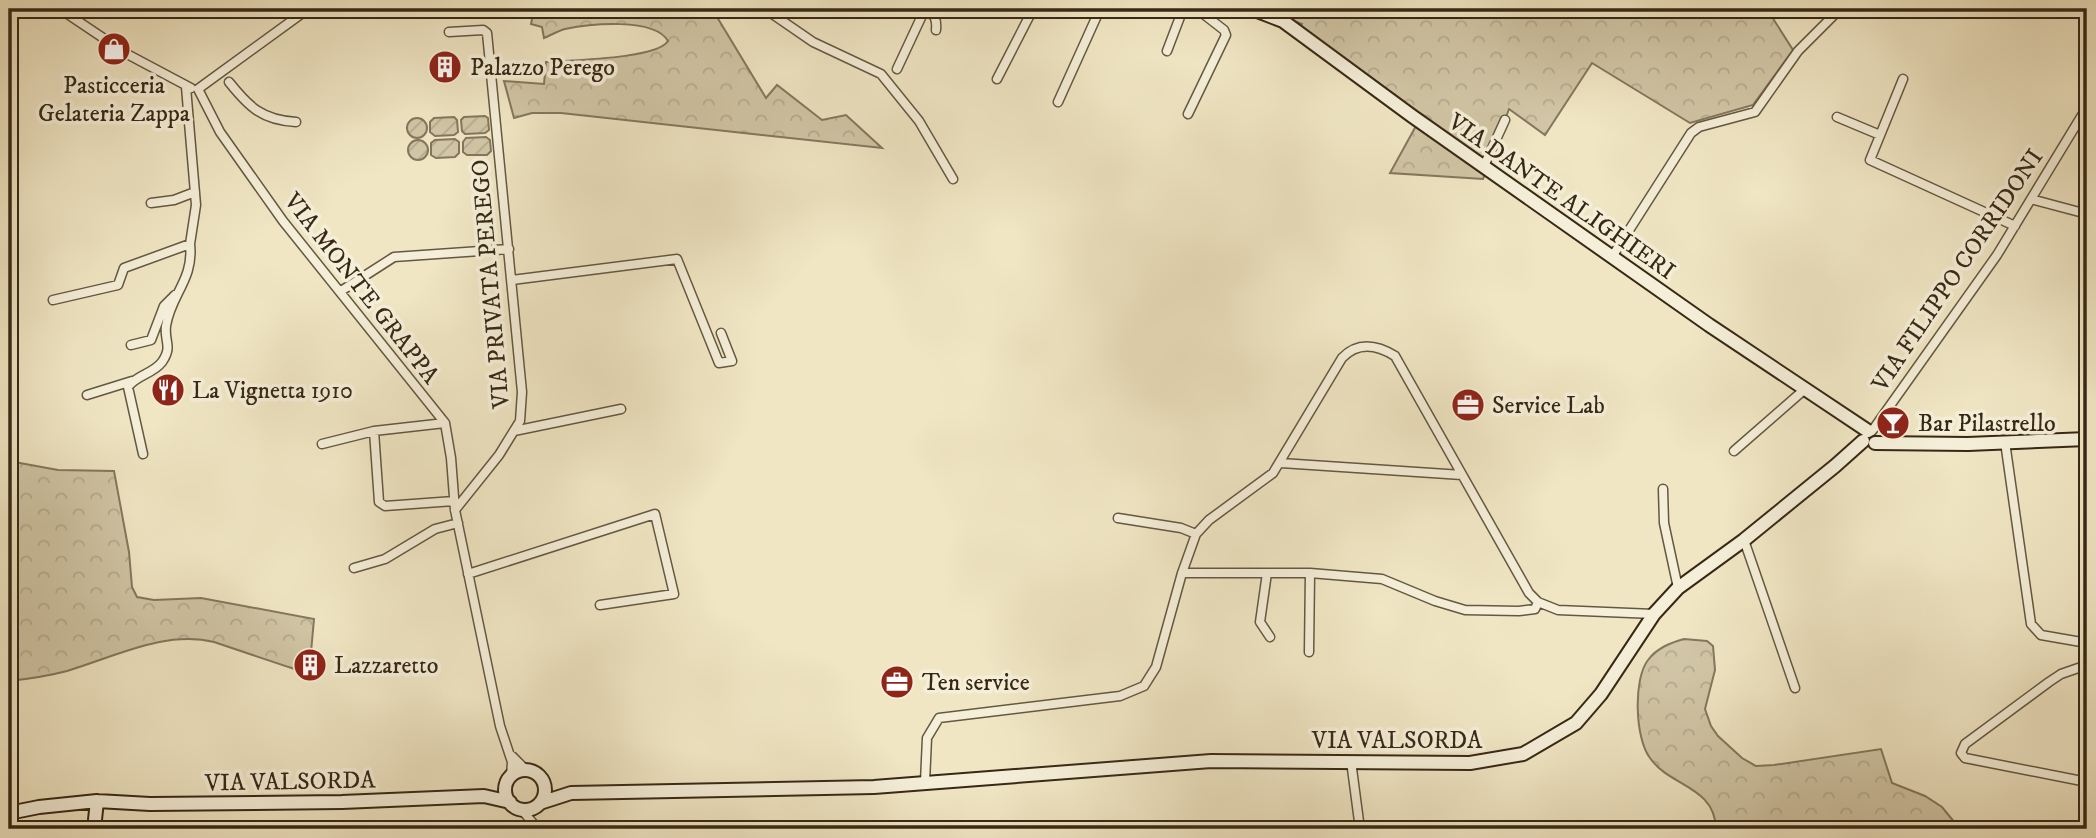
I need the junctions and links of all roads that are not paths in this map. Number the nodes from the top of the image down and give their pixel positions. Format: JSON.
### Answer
{"nodes":[{"id":1,"x":60,"y":9,"type":"edge"},
{"id":2,"x":308,"y":9,"type":"edge"},
{"id":3,"x":765,"y":9,"type":"edge"},
{"id":4,"x":926,"y":9,"type":"edge"},
{"id":5,"x":1033,"y":9,"type":"edge"},
{"id":6,"x":1100,"y":9,"type":"edge"},
{"id":7,"x":1182,"y":9,"type":"edge"},
{"id":8,"x":1197,"y":9,"type":"edge"},
{"id":9,"x":1252,"y":9,"type":"edge"},
{"id":10,"x":1840,"y":9,"type":"edge"},
{"id":11,"x":936,"y":30,"type":"dead end"},
{"id":12,"x":449,"y":32,"type":"dead end"},
{"id":13,"x":1167,"y":51,"type":"dead end"},
{"id":14,"x":897,"y":69,"type":"dead end"},
{"id":15,"x":998,"y":79,"type":"dead end"},
{"id":16,"x":1903,"y":79,"type":"dead end"},
{"id":17,"x":229,"y":82,"type":"dead end"},
{"id":18,"x":186,"y":87,"type":"junction"},
{"id":19,"x":198,"y":89,"type":"junction"},
{"id":20,"x":1058,"y":102,"type":"dead end"},
{"id":21,"x":2087,"y":107,"type":"edge"},
{"id":22,"x":1188,"y":114,"type":"dead end"},
{"id":23,"x":1837,"y":117,"type":"dead end"},
{"id":24,"x":1505,"y":120,"type":"dead end"},
{"id":25,"x":296,"y":122,"type":"dead end"},
{"id":26,"x":1880,"y":135,"type":"junction"},
{"id":27,"x":1484,"y":166,"type":"junction"},
{"id":28,"x":953,"y":179,"type":"dead end"},
{"id":29,"x":195,"y":192,"type":"junction"},
{"id":30,"x":2031,"y":199,"type":"junction"},
{"id":31,"x":151,"y":203,"type":"dead end"},
{"id":32,"x":2087,"y":214,"type":"edge"},
{"id":33,"x":2015,"y":226,"type":"junction"},
{"id":34,"x":190,"y":244,"type":"junction"},
{"id":35,"x":509,"y":249,"type":"junction"},
{"id":36,"x":1612,"y":257,"type":"junction"},
{"id":37,"x":512,"y":280,"type":"junction"},
{"id":38,"x":180,"y":290,"type":"junction"},
{"id":39,"x":341,"y":291,"type":"junction"},
{"id":40,"x":53,"y":300,"type":"dead end"},
{"id":41,"x":721,"y":333,"type":"dead end"},
{"id":42,"x":131,"y":345,"type":"dead end"},
{"id":43,"x":132,"y":381,"type":"junction"},
{"id":44,"x":1805,"y":389,"type":"junction"},
{"id":45,"x":87,"y":395,"type":"dead end"},
{"id":46,"x":621,"y":409,"type":"dead end"},
{"id":47,"x":445,"y":423,"type":"junction"},
{"id":48,"x":374,"y":430,"type":"junction"},
{"id":49,"x":514,"y":431,"type":"junction"},
{"id":50,"x":1870,"y":437,"type":"junction"},
{"id":51,"x":2087,"y":439,"type":"edge"},
{"id":52,"x":2005,"y":442,"type":"junction"},
{"id":53,"x":322,"y":444,"type":"dead end"},
{"id":54,"x":1734,"y":451,"type":"dead end"},
{"id":55,"x":143,"y":454,"type":"dead end"},
{"id":56,"x":1281,"y":463,"type":"junction"},
{"id":57,"x":1462,"y":475,"type":"junction"},
{"id":58,"x":1662,"y":489,"type":"dead end"},
{"id":59,"x":455,"y":505,"type":"junction"},
{"id":60,"x":1118,"y":518,"type":"dead end"},
{"id":61,"x":458,"y":523,"type":"junction"},
{"id":62,"x":1196,"y":534,"type":"junction"},
{"id":63,"x":1744,"y":540,"type":"junction"},
{"id":64,"x":354,"y":568,"type":"dead end"},
{"id":65,"x":1182,"y":573,"type":"junction"},
{"id":66,"x":1267,"y":573,"type":"junction"},
{"id":67,"x":1310,"y":573,"type":"junction"},
{"id":68,"x":468,"y":574,"type":"junction"},
{"id":69,"x":1678,"y":588,"type":"junction"},
{"id":70,"x":1538,"y":602,"type":"junction"},
{"id":71,"x":600,"y":606,"type":"dead end"},
{"id":72,"x":1654,"y":614,"type":"junction"},
{"id":73,"x":1270,"y":637,"type":"dead end"},
{"id":74,"x":2087,"y":643,"type":"edge"},
{"id":75,"x":1309,"y":652,"type":"dead end"},
{"id":76,"x":2087,"y":665,"type":"edge"},
{"id":77,"x":1795,"y":688,"type":"dead end"},
{"id":78,"x":510,"y":754,"type":"junction"},
{"id":79,"x":1351,"y":761,"type":"junction"},
{"id":80,"x":526,"y":770,"type":"junction"},
{"id":81,"x":509,"y":780,"type":"junction"},
{"id":82,"x":542,"y":780,"type":"junction"},
{"id":83,"x":925,"y":782,"type":"junction"},
{"id":84,"x":2087,"y":782,"type":"edge"},
{"id":85,"x":572,"y":793,"type":"junction"},
{"id":86,"x":484,"y":796,"type":"junction"},
{"id":87,"x":97,"y":801,"type":"junction"},
{"id":88,"x":539,"y":804,"type":"junction"},
{"id":89,"x":515,"y":806,"type":"junction"},
{"id":90,"x":9,"y":813,"type":"edge"},
{"id":91,"x":537,"y":827,"type":"edge"},
{"id":92,"x":94,"y":829,"type":"edge"},
{"id":93,"x":1360,"y":829,"type":"edge"}],
"edges":[{"from":1,"to":18,"type":"street"},
{"from":2,"to":19,"type":"street"},
{"from":3,"to":28,"type":"street"},
{"from":4,"to":11,"type":"street"},
{"from":4,"to":14,"type":"street"},
{"from":5,"to":15,"type":"street"},
{"from":6,"to":20,"type":"street"},
{"from":7,"to":13,"type":"street"},
{"from":8,"to":22,"type":"street"},
{"from":9,"to":27,"type":"street","name":"VIA DANTE ALIGHIERI"},
{"from":10,"to":36,"type":"street"},
{"from":12,"to":35,"type":"street","name":"VIA PRIVATA PEREGO"},
{"from":16,"to":26,"type":"street"},
{"from":17,"to":25,"type":"street"},
{"from":18,"to":19,"type":"street"},
{"from":18,"to":29,"type":"street"},
{"from":19,"to":39,"type":"street","name":"VIA MONTE GRAPPA"},
{"from":21,"to":30,"type":"street","name":"VIA FILIPPO CORRIDONI"},
{"from":23,"to":26,"type":"street"},
{"from":24,"to":27,"type":"street"},
{"from":26,"to":33,"type":"street"},
{"from":27,"to":36,"type":"street","name":"VIA DANTE ALIGHIERI"},
{"from":29,"to":31,"type":"street"},
{"from":29,"to":34,"type":"street"},
{"from":30,"to":32,"type":"street"},
{"from":30,"to":33,"type":"street","name":"VIA FILIPPO CORRIDONI"},
{"from":33,"to":50,"type":"street","name":"VIA FILIPPO CORRIDONI"},
{"from":34,"to":38,"type":"street"},
{"from":34,"to":40,"type":"street"},
{"from":35,"to":37,"type":"street","name":"VIA PRIVATA PEREGO"},
{"from":35,"to":39,"type":"street"},
{"from":36,"to":44,"type":"street","name":"VIA DANTE ALIGHIERI"},
{"from":37,"to":41,"type":"street"},
{"from":37,"to":49,"type":"street","name":"VIA PRIVATA PEREGO"},
{"from":38,"to":42,"type":"street"},
{"from":38,"to":43,"type":"street"},
{"from":39,"to":47,"type":"street","name":"VIA MONTE GRAPPA"},
{"from":43,"to":45,"type":"street"},
{"from":43,"to":55,"type":"street"},
{"from":44,"to":50,"type":"street","name":"VIA DANTE ALIGHIERI"},
{"from":44,"to":54,"type":"street"},
{"from":46,"to":49,"type":"street"},
{"from":47,"to":48,"type":"street"},
{"from":47,"to":59,"type":"street","name":"VIA MONTE GRAPPA"},
{"from":48,"to":53,"type":"street"},
{"from":48,"to":59,"type":"street"},
{"from":49,"to":59,"type":"street","name":"VIA PRIVATA PEREGO"},
{"from":50,"to":52,"type":"street"},
{"from":50,"to":63,"type":"street","name":"VIA VALSORDA"},
{"from":51,"to":52,"type":"street"},
{"from":52,"to":74,"type":"street"},
{"from":56,"to":57,"type":"street"},
{"from":56,"to":57,"type":"street"},
{"from":56,"to":62,"type":"street"},
{"from":57,"to":70,"type":"street"},
{"from":58,"to":69,"type":"street"},
{"from":59,"to":61,"type":"street","name":"VIA MONTE GRAPPA"},
{"from":60,"to":62,"type":"street"},
{"from":61,"to":64,"type":"street"},
{"from":61,"to":68,"type":"street","name":"VIA MONTE GRAPPA"},
{"from":62,"to":65,"type":"street"},
{"from":63,"to":69,"type":"street","name":"VIA VALSORDA"},
{"from":63,"to":77,"type":"street"},
{"from":65,"to":66,"type":"street"},
{"from":65,"to":83,"type":"street"},
{"from":66,"to":67,"type":"street"},
{"from":66,"to":73,"type":"street"},
{"from":67,"to":70,"type":"street"},
{"from":67,"to":75,"type":"street"},
{"from":68,"to":71,"type":"street"},
{"from":68,"to":78,"type":"street","name":"VIA MONTE GRAPPA"},
{"from":69,"to":72,"type":"street","name":"VIA VALSORDA"},
{"from":70,"to":72,"type":"street"},
{"from":72,"to":79,"type":"street","name":"VIA VALSORDA"},
{"from":76,"to":84,"type":"street"},
{"from":78,"to":80,"type":"street","name":"VIA MONTE GRAPPA"},
{"from":78,"to":81,"type":"street","name":"VIA MONTE GRAPPA"},
{"from":79,"to":83,"type":"street","name":"VIA VALSORDA"},
{"from":79,"to":93,"type":"street"},
{"from":80,"to":81,"type":"street"},
{"from":80,"to":82,"type":"street"},
{"from":81,"to":86,"type":"street","name":"VIA VALSORDA"},
{"from":81,"to":89,"type":"street"},
{"from":82,"to":85,"type":"street","name":"VIA VALSORDA"},
{"from":82,"to":88,"type":"street"},
{"from":83,"to":85,"type":"street","name":"VIA VALSORDA"},
{"from":85,"to":88,"type":"street","name":"VIA VALSORDA"},
{"from":86,"to":87,"type":"street","name":"VIA VALSORDA"},
{"from":86,"to":89,"type":"street","name":"VIA VALSORDA"},
{"from":87,"to":90,"type":"street","name":"VIA VALSORDA"},
{"from":87,"to":92,"type":"street"},
{"from":88,"to":89,"type":"street"},
{"from":88,"to":91,"type":"street"},
{"from":89,"to":91,"type":"street"}]}
